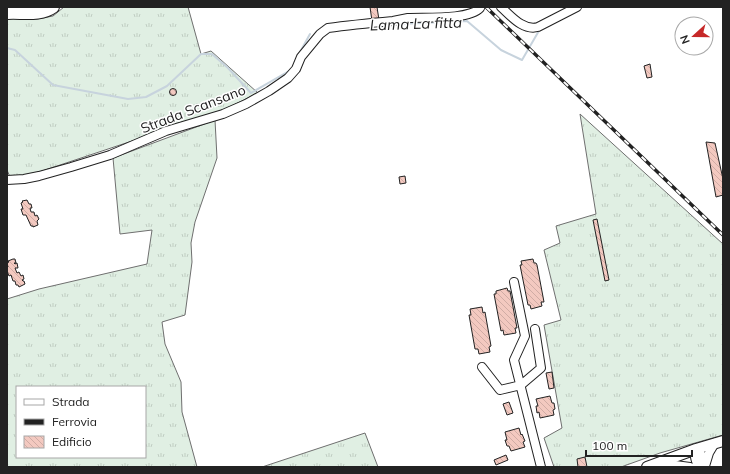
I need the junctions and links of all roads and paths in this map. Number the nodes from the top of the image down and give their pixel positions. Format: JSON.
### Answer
{"nodes":[{"id":1,"x":24,"y":7,"type":"edge"},
{"id":2,"x":53,"y":7,"type":"edge"},
{"id":3,"x":501,"y":7,"type":"edge"},
{"id":4,"x":577,"y":7,"type":"edge"},
{"id":5,"x":480,"y":8,"type":"dead end"},
{"id":6,"x":42,"y":12,"type":"junction"},
{"id":7,"x":7,"y":13,"type":"edge"},
{"id":8,"x":7,"y":180,"type":"edge"},
{"id":9,"x":514,"y":282,"type":"dead end"},
{"id":10,"x":535,"y":329,"type":"dead end"},
{"id":11,"x":482,"y":367,"type":"dead end"},
{"id":12,"x":521,"y":386,"type":"junction"},
{"id":13,"x":719,"y":442,"type":"edge"},
{"id":14,"x":696,"y":449,"type":"junction"},
{"id":15,"x":659,"y":462,"type":"junction"},
{"id":16,"x":703,"y":466,"type":"edge"},
{"id":17,"x":541,"y":467,"type":"edge"},
{"id":18,"x":647,"y":467,"type":"edge"},
{"id":19,"x":690,"y":467,"type":"edge"}],
"edges":[{"from":1,"to":6,"type":"highway"},
{"from":2,"to":6,"type":"highway"},
{"from":3,"to":4,"type":"street"},
{"from":5,"to":8,"type":"street","name":"Strada Scansano"},
{"from":6,"to":7,"type":"highway"},
{"from":9,"to":12,"type":"street"},
{"from":10,"to":12,"type":"street"},
{"from":11,"to":12,"type":"street"},
{"from":12,"to":17,"type":"street"},
{"from":13,"to":14,"type":"main road"},
{"from":13,"to":16,"type":"street"},
{"from":14,"to":15,"type":"main road"},
{"from":14,"to":16,"type":"street"},
{"from":15,"to":18,"type":"main road"},
{"from":15,"to":19,"type":"street"}]}
